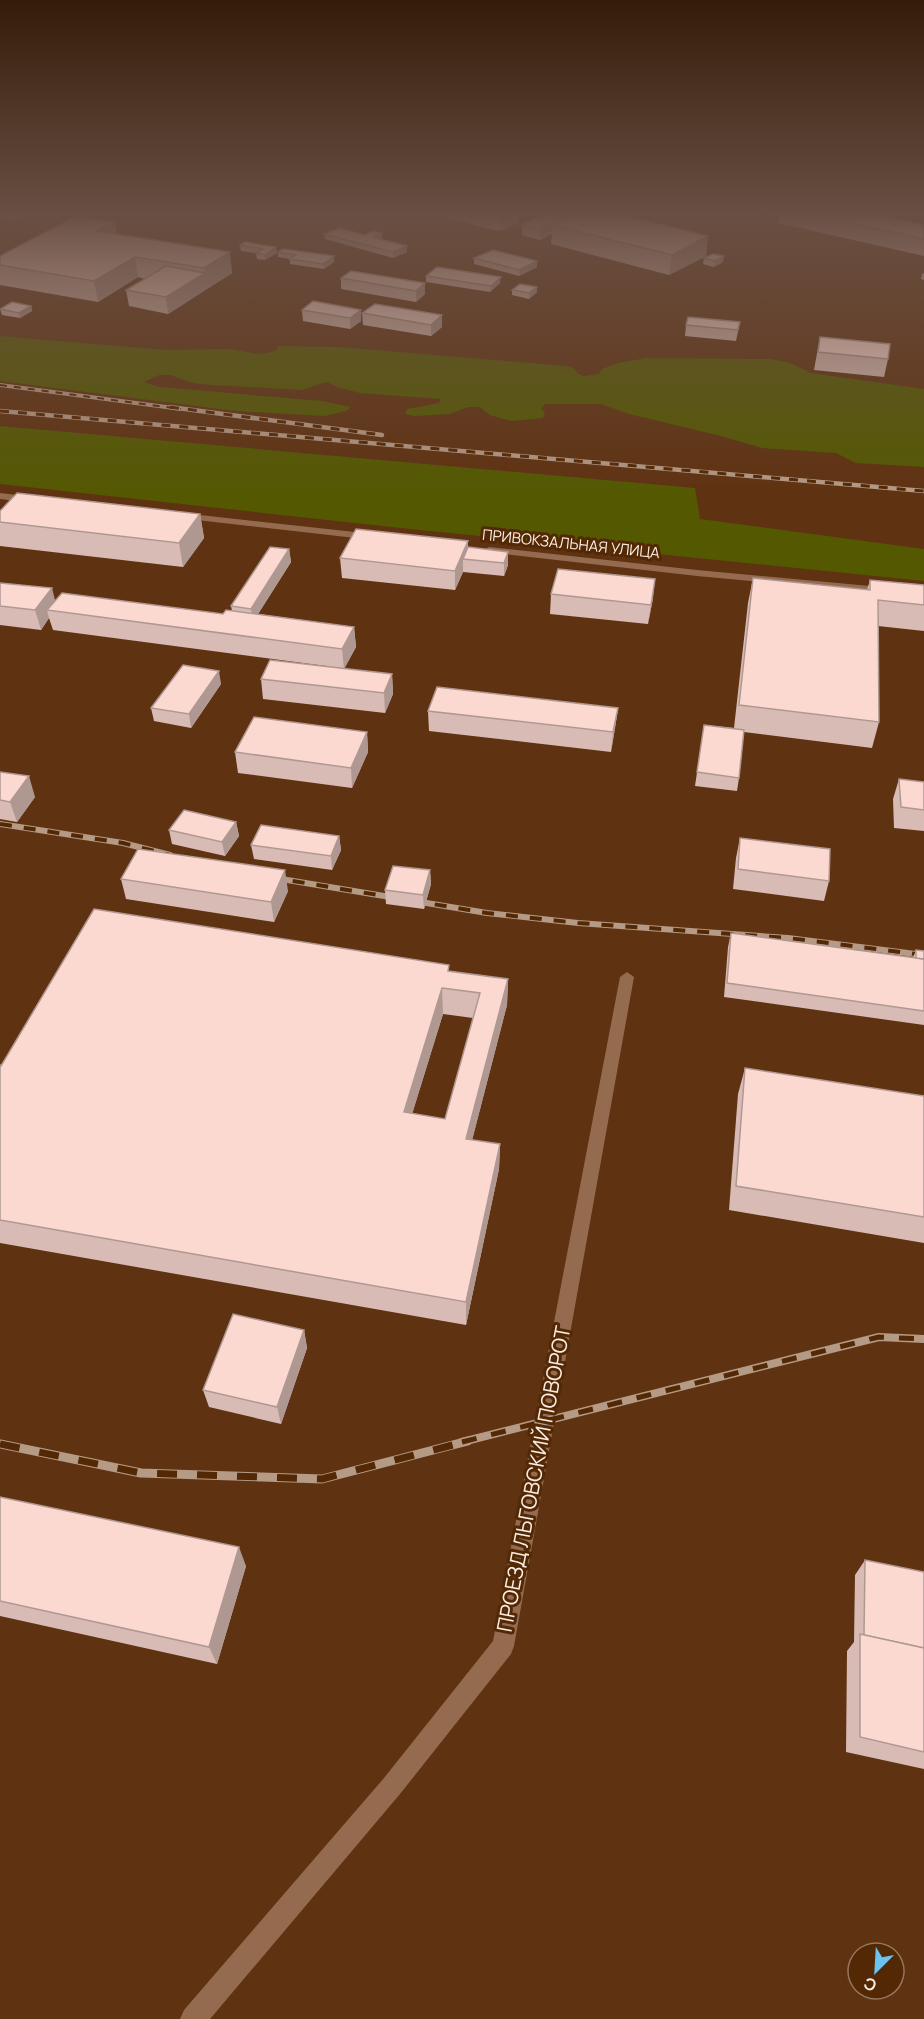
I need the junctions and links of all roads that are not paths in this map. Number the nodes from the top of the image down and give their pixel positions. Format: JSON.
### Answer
{"nodes":[{"id":1,"x":0,"y":496,"type":"edge"},
{"id":2,"x":46,"y":501,"type":"edge"},
{"id":3,"x":175,"y":516,"type":"edge"},
{"id":4,"x":388,"y":539,"type":"edge"},
{"id":5,"x":483,"y":550,"type":"edge"},
{"id":6,"x":924,"y":594,"type":"edge"},
{"id":7,"x":627,"y":977,"type":"dead end"},
{"id":8,"x":193,"y":2019,"type":"edge"}],
"edges":[{"from":1,"to":2,"type":"street"},
{"from":3,"to":4,"type":"street"},
{"from":5,"to":6,"type":"street","name":"ПРИВОКЗАЛЬНАЯ УЛИЦА"},
{"from":7,"to":8,"type":"street","name":"ПРОЕЗД ЛЬГОВСКИЙ ПОВОРОТ"}]}
